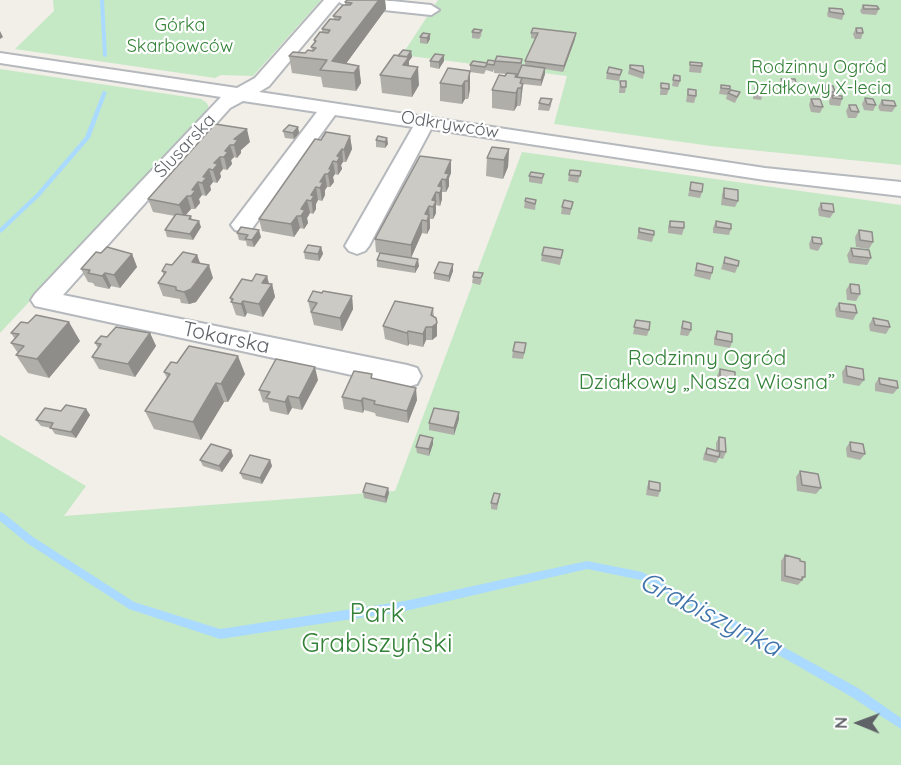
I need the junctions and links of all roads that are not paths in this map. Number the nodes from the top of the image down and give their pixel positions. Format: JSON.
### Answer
{"nodes":[{"id":1,"x":332,"y":0,"type":"edge"},
{"id":2,"x":338,"y":0,"type":"edge"},
{"id":3,"x":429,"y":10,"type":"dead end"},
{"id":4,"x":0,"y":58,"type":"edge"},
{"id":5,"x":241,"y":95,"type":"junction"},
{"id":6,"x":330,"y":108,"type":"junction"},
{"id":7,"x":426,"y":121,"type":"junction"},
{"id":8,"x":901,"y":189,"type":"edge"},
{"id":9,"x":243,"y":225,"type":"edge"},
{"id":10,"x":357,"y":246,"type":"dead end"},
{"id":11,"x":44,"y":300,"type":"joint"},
{"id":12,"x":407,"y":376,"type":"dead end"}],
"edges":[{"from":1,"to":5,"type":"street","name":"Ślusarska"},
{"from":2,"to":3,"type":"street"},
{"from":4,"to":5,"type":"street","name":"Odkrywców"},
{"from":5,"to":6,"type":"street","name":"Odkrywców"},
{"from":5,"to":11,"type":"street","name":"Ślusarska"},
{"from":6,"to":7,"type":"street","name":"Odkrywców"},
{"from":6,"to":9,"type":"street"},
{"from":7,"to":8,"type":"street","name":"Odkrywców"},
{"from":7,"to":10,"type":"street"},
{"from":11,"to":12,"type":"street","name":"Tokarska"}]}
